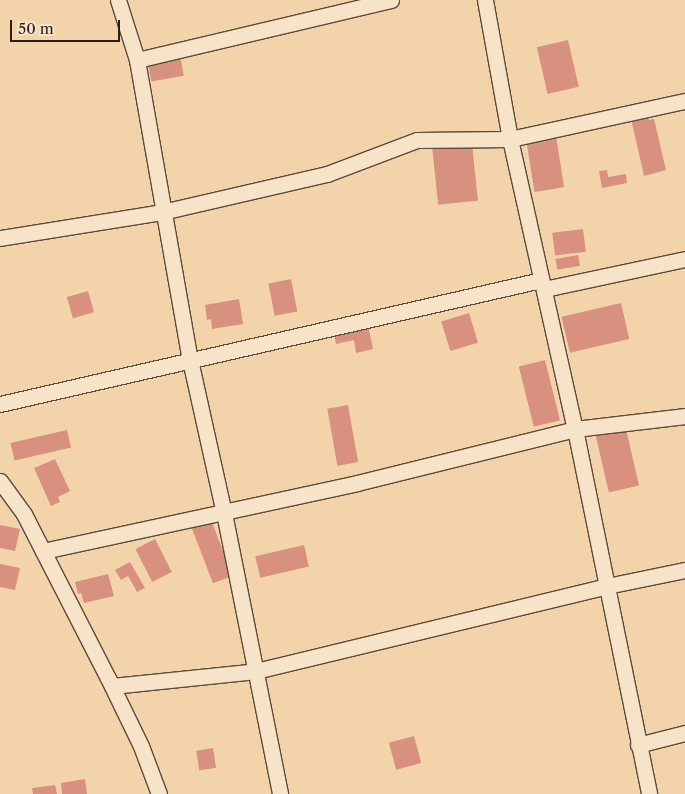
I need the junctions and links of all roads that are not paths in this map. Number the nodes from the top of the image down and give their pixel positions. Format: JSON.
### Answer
{"nodes":[{"id":1,"x":118,"y":0,"type":"edge"},
{"id":2,"x":391,"y":0,"type":"edge"},
{"id":3,"x":485,"y":0,"type":"edge"},
{"id":4,"x":137,"y":60,"type":"junction"},
{"id":5,"x":685,"y":101,"type":"edge"},
{"id":6,"x":510,"y":139,"type":"junction"},
{"id":7,"x":162,"y":212,"type":"junction"},
{"id":8,"x":0,"y":238,"type":"edge"},
{"id":9,"x":685,"y":258,"type":"edge"},
{"id":10,"x":543,"y":284,"type":"junction"},
{"id":11,"x":190,"y":360,"type":"junction"},
{"id":12,"x":0,"y":404,"type":"edge"},
{"id":13,"x":685,"y":416,"type":"edge"},
{"id":14,"x":575,"y":429,"type":"junction"},
{"id":15,"x":0,"y":481,"type":"edge"},
{"id":16,"x":224,"y":513,"type":"junction"},
{"id":17,"x":43,"y":551,"type":"junction"},
{"id":18,"x":685,"y":570,"type":"edge"},
{"id":19,"x":607,"y":586,"type":"junction"},
{"id":20,"x":256,"y":670,"type":"junction"},
{"id":21,"x":112,"y":686,"type":"junction"},
{"id":22,"x":685,"y":733,"type":"edge"},
{"id":23,"x":638,"y":745,"type":"junction"},
{"id":24,"x":159,"y":794,"type":"edge"},
{"id":25,"x":280,"y":794,"type":"edge"},
{"id":26,"x":649,"y":794,"type":"edge"}],
"edges":[{"from":1,"to":4,"type":"street"},
{"from":2,"to":4,"type":"street"},
{"from":3,"to":6,"type":"street"},
{"from":4,"to":7,"type":"street"},
{"from":5,"to":6,"type":"street"},
{"from":6,"to":7,"type":"street"},
{"from":6,"to":10,"type":"street"},
{"from":7,"to":8,"type":"street"},
{"from":7,"to":11,"type":"street"},
{"from":9,"to":10,"type":"street"},
{"from":10,"to":11,"type":"street"},
{"from":10,"to":14,"type":"street"},
{"from":11,"to":12,"type":"street"},
{"from":11,"to":16,"type":"street"},
{"from":13,"to":14,"type":"street"},
{"from":14,"to":16,"type":"street"},
{"from":14,"to":19,"type":"street"},
{"from":15,"to":17,"type":"street"},
{"from":16,"to":17,"type":"street"},
{"from":16,"to":20,"type":"street"},
{"from":17,"to":21,"type":"street"},
{"from":18,"to":19,"type":"street"},
{"from":19,"to":20,"type":"street"},
{"from":19,"to":23,"type":"street"},
{"from":20,"to":21,"type":"street"},
{"from":20,"to":25,"type":"street"},
{"from":21,"to":24,"type":"street"},
{"from":22,"to":23,"type":"street"},
{"from":23,"to":26,"type":"street"}]}
